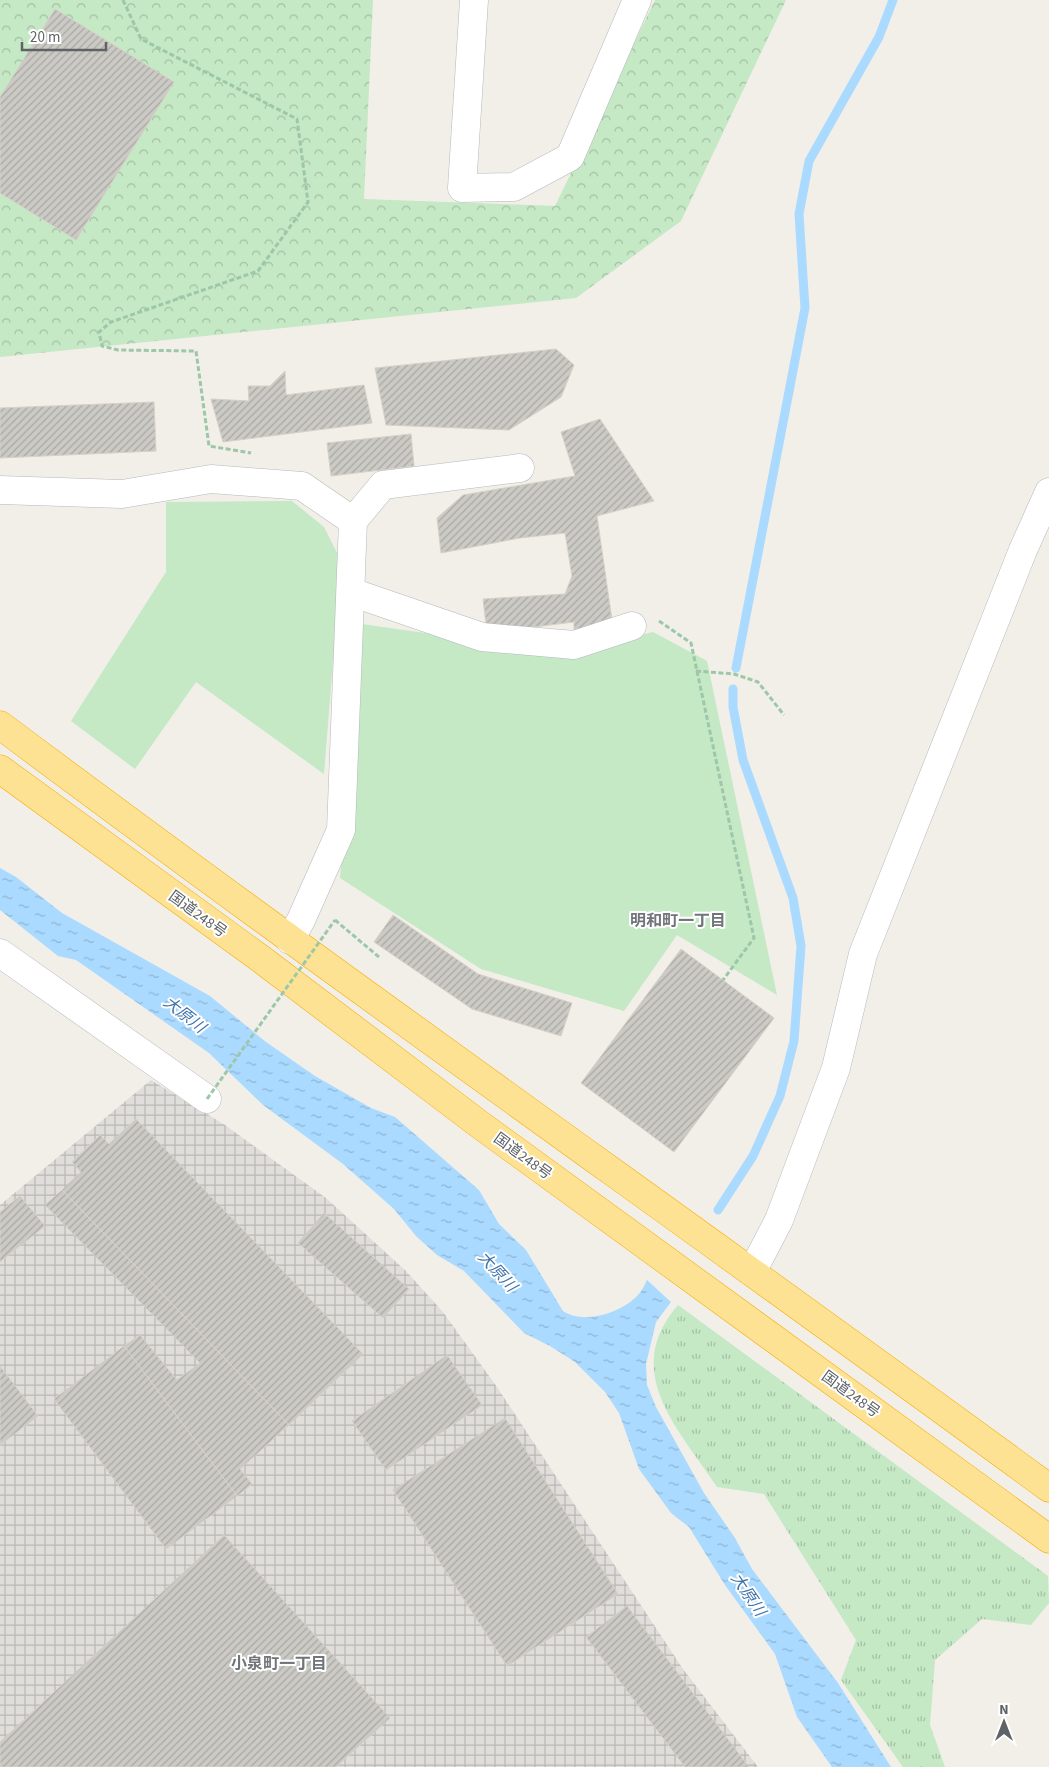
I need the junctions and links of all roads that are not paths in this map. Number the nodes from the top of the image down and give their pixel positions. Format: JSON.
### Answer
{"nodes":[{"id":1,"x":474,"y":0,"type":"edge"},
{"id":2,"x":637,"y":0,"type":"edge"},
{"id":3,"x":520,"y":468,"type":"dead end"},
{"id":4,"x":0,"y":490,"type":"edge"},
{"id":5,"x":1049,"y":492,"type":"edge"},
{"id":6,"x":353,"y":520,"type":"junction"},
{"id":7,"x":351,"y":592,"type":"junction"},
{"id":8,"x":632,"y":626,"type":"road end"},
{"id":9,"x":0,"y":724,"type":"edge"},
{"id":10,"x":0,"y":769,"type":"edge"},
{"id":11,"x":290,"y":940,"type":"junction"},
{"id":12,"x":0,"y":953,"type":"edge"},
{"id":13,"x":207,"y":1099,"type":"road end"},
{"id":14,"x":752,"y":1272,"type":"junction"},
{"id":15,"x":1049,"y":1488,"type":"edge"},
{"id":16,"x":1049,"y":1539,"type":"edge"}],
"edges":[{"from":1,"to":2,"type":"street"},
{"from":3,"to":6,"type":"street"},
{"from":4,"to":6,"type":"street"},
{"from":5,"to":14,"type":"street"},
{"from":6,"to":7,"type":"street"},
{"from":7,"to":8,"type":"street"},
{"from":7,"to":11,"type":"street"},
{"from":9,"to":11,"type":"highway"},
{"from":10,"to":16,"type":"highway","name":"国道248号"},
{"from":11,"to":14,"type":"highway"},
{"from":12,"to":13,"type":"street"},
{"from":14,"to":15,"type":"highway"}]}
